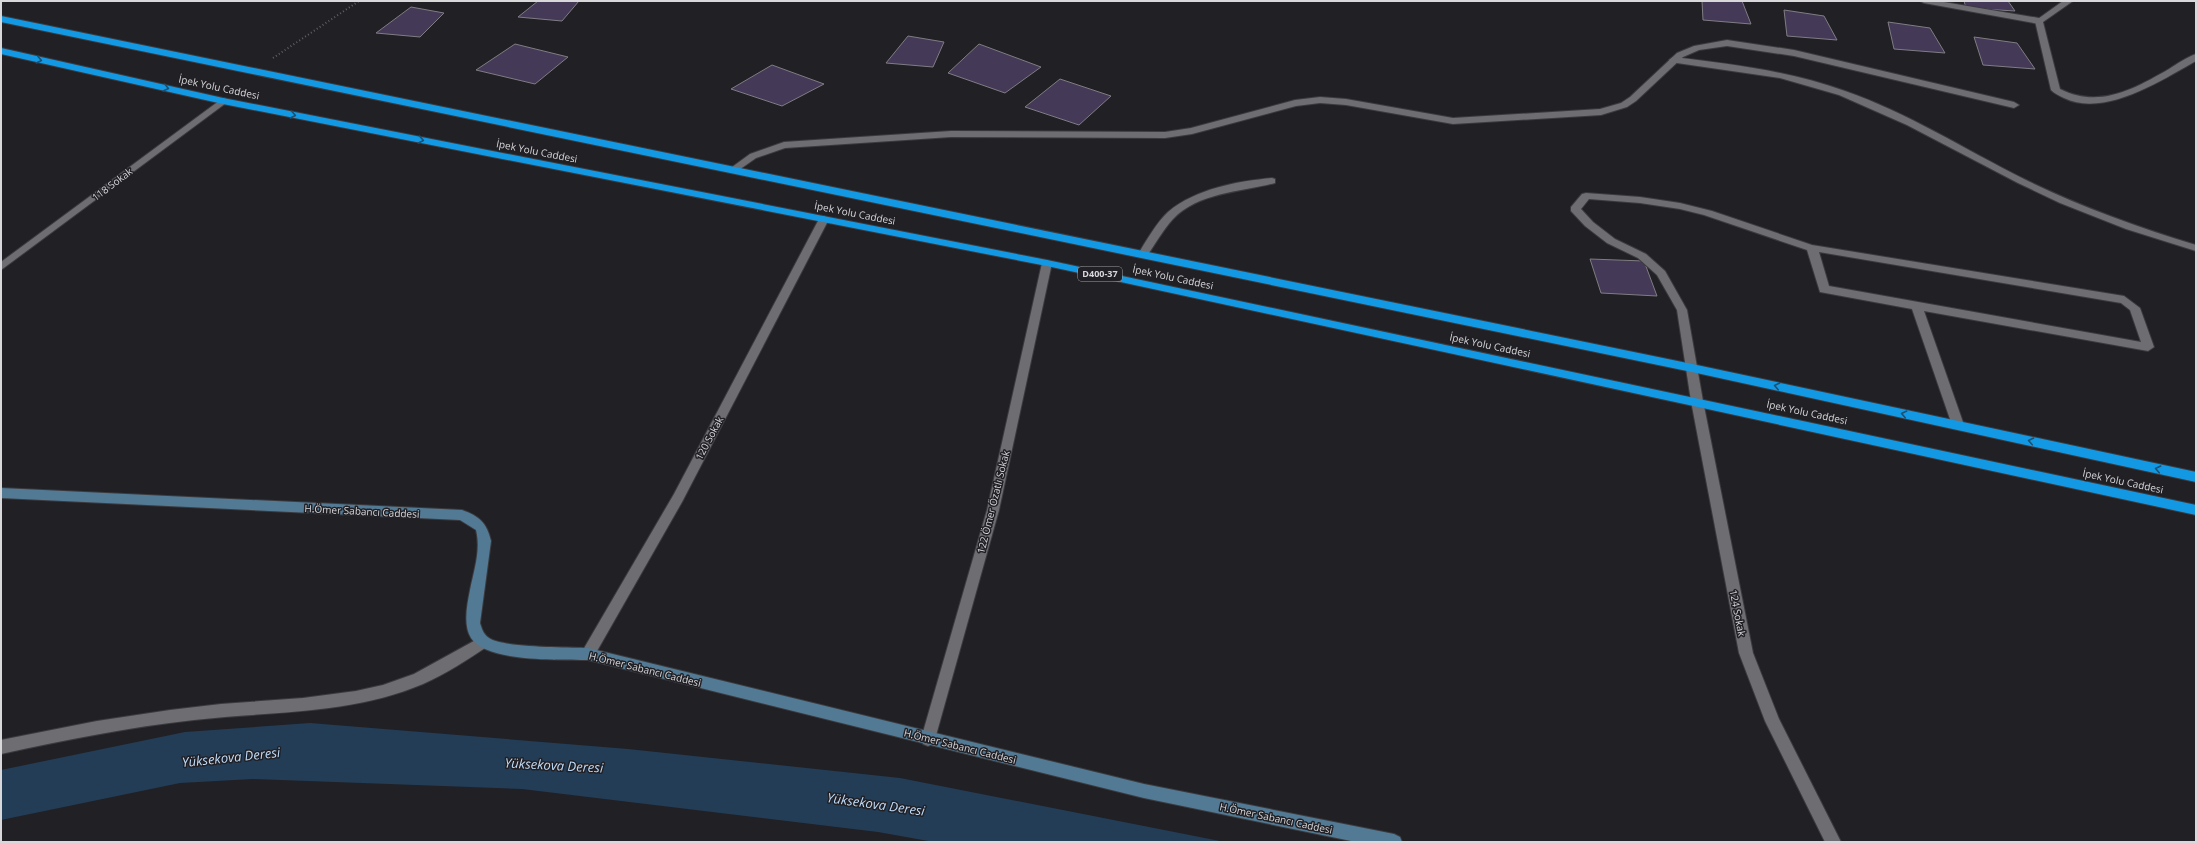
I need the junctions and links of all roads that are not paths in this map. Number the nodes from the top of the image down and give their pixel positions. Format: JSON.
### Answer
{"nodes":[{"id":1,"x":1924,"y":1,"type":"edge"},
{"id":2,"x":2069,"y":1,"type":"edge"},
{"id":3,"x":1,"y":19,"type":"edge"},
{"id":4,"x":2039,"y":20,"type":"junction"},
{"id":5,"x":1,"y":52,"type":"edge"},
{"id":6,"x":2196,"y":57,"type":"edge"},
{"id":7,"x":1673,"y":60,"type":"junction"},
{"id":8,"x":222,"y":101,"type":"junction"},
{"id":9,"x":2014,"y":105,"type":"dead end"},
{"id":10,"x":733,"y":170,"type":"junction"},
{"id":11,"x":1272,"y":181,"type":"dead end"},
{"id":12,"x":824,"y":219,"type":"junction"},
{"id":13,"x":1812,"y":248,"type":"junction"},
{"id":14,"x":2196,"y":248,"type":"edge"},
{"id":15,"x":1143,"y":254,"type":"junction"},
{"id":16,"x":1047,"y":263,"type":"junction"},
{"id":17,"x":1,"y":267,"type":"edge"},
{"id":18,"x":1917,"y":306,"type":"junction"},
{"id":19,"x":1692,"y":368,"type":"junction"},
{"id":20,"x":1697,"y":401,"type":"junction"},
{"id":21,"x":1958,"y":425,"type":"junction"},
{"id":22,"x":2196,"y":477,"type":"edge"},
{"id":23,"x":1,"y":493,"type":"edge"},
{"id":24,"x":2196,"y":510,"type":"edge"},
{"id":25,"x":483,"y":642,"type":"junction"},
{"id":26,"x":588,"y":654,"type":"junction"},
{"id":27,"x":928,"y":739,"type":"junction"},
{"id":28,"x":1,"y":747,"type":"edge"},
{"id":29,"x":1394,"y":842,"type":"edge"},
{"id":30,"x":1833,"y":842,"type":"edge"}],
"edges":[{"from":1,"to":4,"type":"street"},
{"from":2,"to":4,"type":"street"},
{"from":3,"to":10,"type":"highway","name":"İpek Yolu Caddesi"},
{"from":4,"to":6,"type":"street"},
{"from":5,"to":8,"type":"highway","name":"İpek Yolu Caddesi","number":"D400-37","one_way":true},
{"from":7,"to":9,"type":"street"},
{"from":7,"to":10,"type":"street"},
{"from":7,"to":14,"type":"street"},
{"from":8,"to":12,"type":"highway","name":"İpek Yolu Caddesi","number":"D400-37","one_way":true},
{"from":8,"to":17,"type":"street","name":"118 Sokak"},
{"from":10,"to":15,"type":"highway","name":"İpek Yolu Caddesi"},
{"from":11,"to":15,"type":"street"},
{"from":12,"to":16,"type":"highway","name":"İpek Yolu Caddesi","number":"D400-37"},
{"from":12,"to":26,"type":"street","name":"120 Sokak"},
{"from":13,"to":18,"type":"street"},
{"from":13,"to":18,"type":"street"},
{"from":13,"to":19,"type":"street","name":"124 Sokak"},
{"from":15,"to":19,"type":"highway","name":"İpek Yolu Caddesi"},
{"from":16,"to":20,"type":"highway","name":"İpek Yolu Caddesi","number":"D400-37"},
{"from":16,"to":27,"type":"street","name":"122 Ömer Özatlı Sokak"},
{"from":18,"to":21,"type":"street"},
{"from":19,"to":20,"type":"street","name":"124 Sokak"},
{"from":21,"to":19,"type":"highway","name":"İpek Yolu Caddesi","one_way":true},
{"from":20,"to":24,"type":"highway","name":"İpek Yolu Caddesi","number":"D400-37"},
{"from":20,"to":30,"type":"street","name":"124 Sokak"},
{"from":22,"to":21,"type":"highway","name":"İpek Yolu Caddesi","one_way":true},
{"from":23,"to":25,"type":"street","name":"H.Ömer Sabancı Caddesi"},
{"from":25,"to":26,"type":"street","name":"H.Ömer Sabancı Caddesi"},
{"from":25,"to":28,"type":"street"},
{"from":26,"to":27,"type":"street","name":"H.Ömer Sabancı Caddesi"},
{"from":27,"to":29,"type":"street","name":"H.Ömer Sabancı Caddesi"}]}
